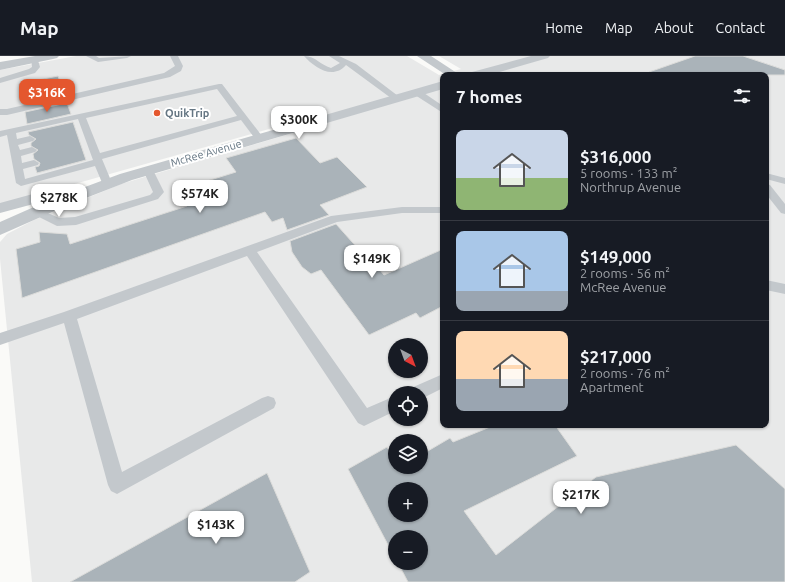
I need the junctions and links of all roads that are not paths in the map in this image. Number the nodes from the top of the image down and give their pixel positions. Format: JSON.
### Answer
{"nodes":[{"id":1,"x":53,"y":56,"type":"edge"},
{"id":2,"x":90,"y":56,"type":"edge"},
{"id":3,"x":127,"y":56,"type":"edge"},
{"id":4,"x":174,"y":56,"type":"edge"},
{"id":5,"x":308,"y":56,"type":"edge"},
{"id":6,"x":334,"y":56,"type":"edge"},
{"id":7,"x":422,"y":56,"type":"edge"},
{"id":8,"x":544,"y":56,"type":"edge"},
{"id":9,"x":34,"y":59,"type":"junction"},
{"id":10,"x":345,"y":62,"type":"junction"},
{"id":11,"x":0,"y":66,"type":"edge"},
{"id":12,"x":449,"y":72,"type":"edge"},
{"id":13,"x":487,"y":72,"type":"edge"},
{"id":14,"x":0,"y":81,"type":"edge"},
{"id":15,"x":440,"y":86,"type":"edge"},
{"id":16,"x":418,"y":93,"type":"junction"},
{"id":17,"x":398,"y":99,"type":"junction"},
{"id":18,"x":440,"y":108,"type":"edge"},
{"id":19,"x":0,"y":112,"type":"edge"},
{"id":20,"x":81,"y":116,"type":"junction"},
{"id":21,"x":242,"y":117,"type":"junction"},
{"id":22,"x":85,"y":127,"type":"junction"},
{"id":23,"x":76,"y":129,"type":"dead end"},
{"id":24,"x":11,"y":131,"type":"junction"},
{"id":25,"x":0,"y":133,"type":"edge"},
{"id":26,"x":89,"y":138,"type":"junction"},
{"id":27,"x":259,"y":138,"type":"junction"},
{"id":28,"x":30,"y":139,"type":"dead end"},
{"id":29,"x":80,"y":140,"type":"dead end"},
{"id":30,"x":13,"y":144,"type":"junction"},
{"id":31,"x":32,"y":150,"type":"dead end"},
{"id":32,"x":83,"y":151,"type":"dead end"},
{"id":33,"x":16,"y":154,"type":"junction"},
{"id":34,"x":97,"y":156,"type":"junction"},
{"id":35,"x":34,"y":163,"type":"dead end"},
{"id":36,"x":18,"y":167,"type":"junction"},
{"id":37,"x":148,"y":170,"type":"junction"},
{"id":38,"x":769,"y":177,"type":"edge"},
{"id":39,"x":785,"y":181,"type":"edge"},
{"id":40,"x":107,"y":183,"type":"junction"},
{"id":41,"x":769,"y":191,"type":"edge"},
{"id":42,"x":0,"y":208,"type":"edge"},
{"id":43,"x":440,"y":210,"type":"edge"},
{"id":44,"x":785,"y":211,"type":"edge"},
{"id":45,"x":37,"y":212,"type":"junction"},
{"id":46,"x":0,"y":230,"type":"edge"},
{"id":47,"x":249,"y":250,"type":"junction"},
{"id":48,"x":769,"y":286,"type":"edge"},
{"id":49,"x":785,"y":289,"type":"edge"},
{"id":50,"x":69,"y":316,"type":"junction"},
{"id":51,"x":0,"y":339,"type":"edge"},
{"id":52,"x":440,"y":382,"type":"edge"},
{"id":53,"x":428,"y":388,"type":"edge"},
{"id":54,"x":268,"y":403,"type":"dead end"},
{"id":55,"x":388,"y":406,"type":"edge"}],
"edges":[{"from":1,"to":9,"type":"street"},
{"from":2,"to":3,"type":"lane"},
{"from":4,"to":19,"type":"lane"},
{"from":5,"to":10,"type":"lane"},
{"from":6,"to":10,"type":"lane"},
{"from":7,"to":12,"type":"street"},
{"from":8,"to":13,"type":"street"},
{"from":9,"to":11,"type":"street"},
{"from":9,"to":14,"type":"lane"},
{"from":10,"to":17,"type":"lane"},
{"from":15,"to":16,"type":"street","name":"McRee Avenue"},
{"from":16,"to":17,"type":"street","name":"McRee Avenue"},
{"from":16,"to":18,"type":"lane"},
{"from":17,"to":27,"type":"street","name":"McRee Avenue"},
{"from":20,"to":21,"type":"lane"},
{"from":20,"to":22,"type":"lane"},
{"from":20,"to":24,"type":"lane"},
{"from":21,"to":27,"type":"lane"},
{"from":21,"to":34,"type":"lane"},
{"from":22,"to":23,"type":"lane"},
{"from":22,"to":26,"type":"lane"},
{"from":24,"to":25,"type":"lane"},
{"from":24,"to":30,"type":"lane"},
{"from":26,"to":29,"type":"lane"},
{"from":26,"to":34,"type":"lane"},
{"from":27,"to":37,"type":"street","name":"McRee Avenue"},
{"from":28,"to":30,"type":"lane"},
{"from":30,"to":33,"type":"lane"},
{"from":31,"to":33,"type":"lane"},
{"from":32,"to":34,"type":"lane"},
{"from":33,"to":36,"type":"lane"},
{"from":34,"to":36,"type":"lane"},
{"from":34,"to":40,"type":"lane"},
{"from":35,"to":36,"type":"lane"},
{"from":37,"to":40,"type":"street","name":"McRee Avenue"},
{"from":37,"to":45,"type":"lane"},
{"from":38,"to":39,"type":"lane"},
{"from":40,"to":42,"type":"street","name":"McRee Avenue"},
{"from":40,"to":45,"type":"street","name":"McRee Avenue"},
{"from":41,"to":44,"type":"lane"},
{"from":43,"to":47,"type":"lane"},
{"from":45,"to":46,"type":"street","name":"McRee Avenue"},
{"from":47,"to":50,"type":"lane"},
{"from":47,"to":55,"type":"lane"},
{"from":48,"to":49,"type":"lane"},
{"from":50,"to":51,"type":"lane"},
{"from":50,"to":54,"type":"lane"},
{"from":52,"to":53,"type":"lane"}]}
